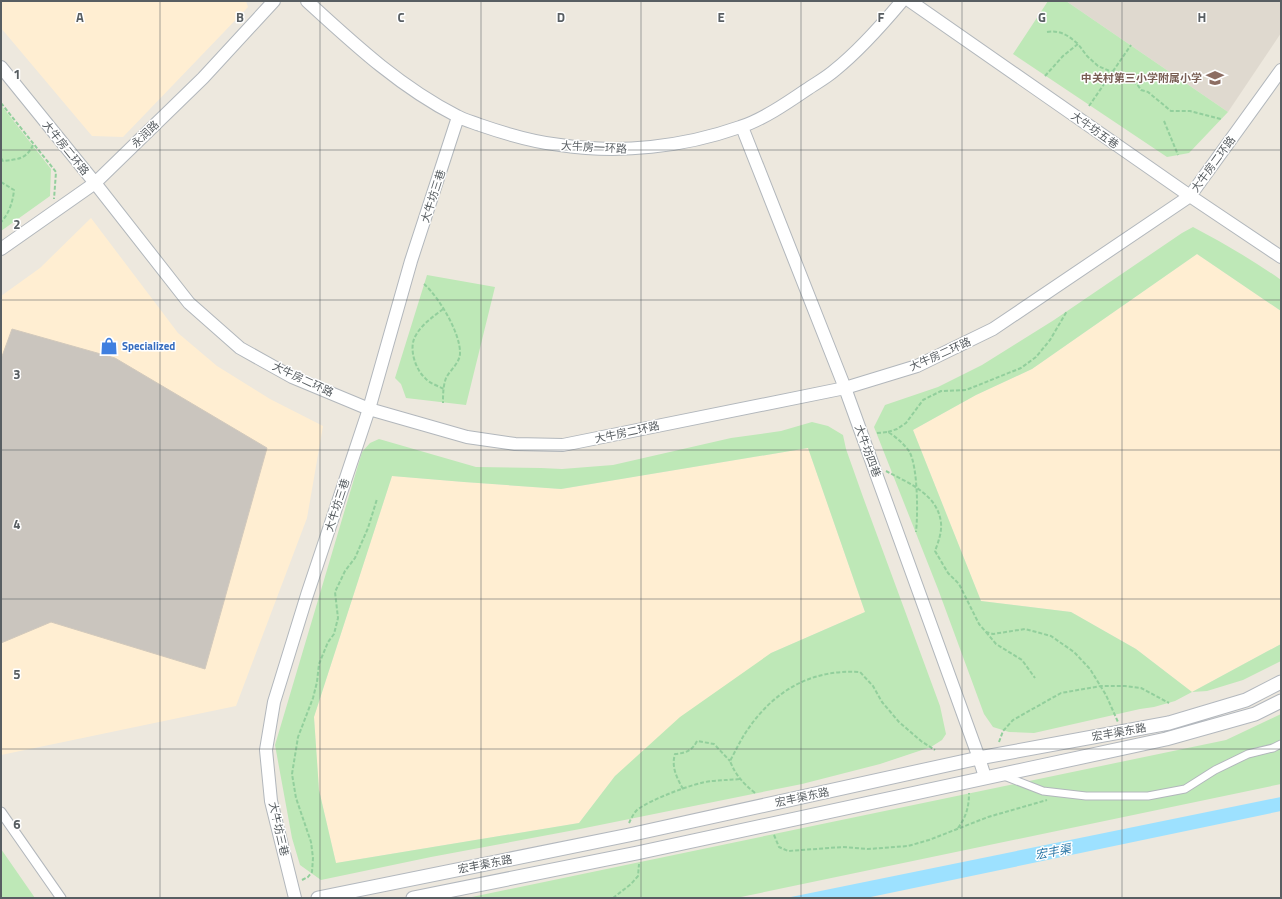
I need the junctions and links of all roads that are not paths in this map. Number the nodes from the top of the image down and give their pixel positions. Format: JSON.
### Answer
{"nodes":[{"id":1,"x":274,"y":1,"type":"edge"},
{"id":2,"x":307,"y":1,"type":"edge"},
{"id":3,"x":902,"y":1,"type":"edge"},
{"id":4,"x":910,"y":1,"type":"edge"},
{"id":5,"x":1,"y":67,"type":"edge"},
{"id":6,"x":1281,"y":70,"type":"edge"},
{"id":7,"x":458,"y":117,"type":"junction"},
{"id":8,"x":742,"y":127,"type":"junction"},
{"id":9,"x":95,"y":183,"type":"junction"},
{"id":10,"x":1190,"y":196,"type":"junction"},
{"id":11,"x":1,"y":249,"type":"edge"},
{"id":12,"x":1281,"y":257,"type":"edge"},
{"id":13,"x":845,"y":388,"type":"junction"},
{"id":14,"x":369,"y":408,"type":"junction"},
{"id":15,"x":1281,"y":682,"type":"edge"},
{"id":16,"x":1281,"y":700,"type":"edge"},
{"id":17,"x":1281,"y":744,"type":"edge"},
{"id":18,"x":979,"y":758,"type":"junction"},
{"id":19,"x":1000,"y":774,"type":"junction"},
{"id":20,"x":985,"y":778,"type":"junction"},
{"id":21,"x":1,"y":812,"type":"edge"},
{"id":22,"x":62,"y":898,"type":"edge"},
{"id":23,"x":295,"y":898,"type":"edge"},
{"id":24,"x":318,"y":898,"type":"edge"},
{"id":25,"x":413,"y":898,"type":"edge"}],
"edges":[{"from":1,"to":9,"type":"street","name":"永润路"},
{"from":2,"to":7,"type":"street","name":"大牛房一环路"},
{"from":3,"to":8,"type":"street","name":"大牛房一环路"},
{"from":4,"to":10,"type":"street","name":"大牛坊五巷"},
{"from":5,"to":9,"type":"street","name":"大牛房二环路"},
{"from":6,"to":10,"type":"street","name":"大牛房二环路"},
{"from":7,"to":8,"type":"street","name":"大牛房一环路"},
{"from":7,"to":14,"type":"street","name":"大牛坊三巷"},
{"from":8,"to":13,"type":"street","name":"大牛坊四巷"},
{"from":9,"to":11,"type":"street","name":"永润路"},
{"from":9,"to":14,"type":"street","name":"大牛房二环路"},
{"from":10,"to":12,"type":"street","name":"大牛坊五巷"},
{"from":10,"to":13,"type":"street","name":"大牛房二环路"},
{"from":13,"to":14,"type":"street","name":"大牛房二环路"},
{"from":13,"to":18,"type":"street","name":"大牛坊四巷"},
{"from":14,"to":23,"type":"street","name":"大牛坊三巷"},
{"from":15,"to":18,"type":"main road","name":"宏丰渠东路"},
{"from":16,"to":19,"type":"main road","name":"宏丰渠东路"},
{"from":17,"to":19,"type":"street"},
{"from":18,"to":20,"type":"street","name":"大牛坊四巷"},
{"from":18,"to":24,"type":"main road","name":"宏丰渠东路"},
{"from":19,"to":20,"type":"main road","name":"宏丰渠东路"},
{"from":20,"to":25,"type":"main road","name":"宏丰渠东路"},
{"from":21,"to":22,"type":"street"}]}
